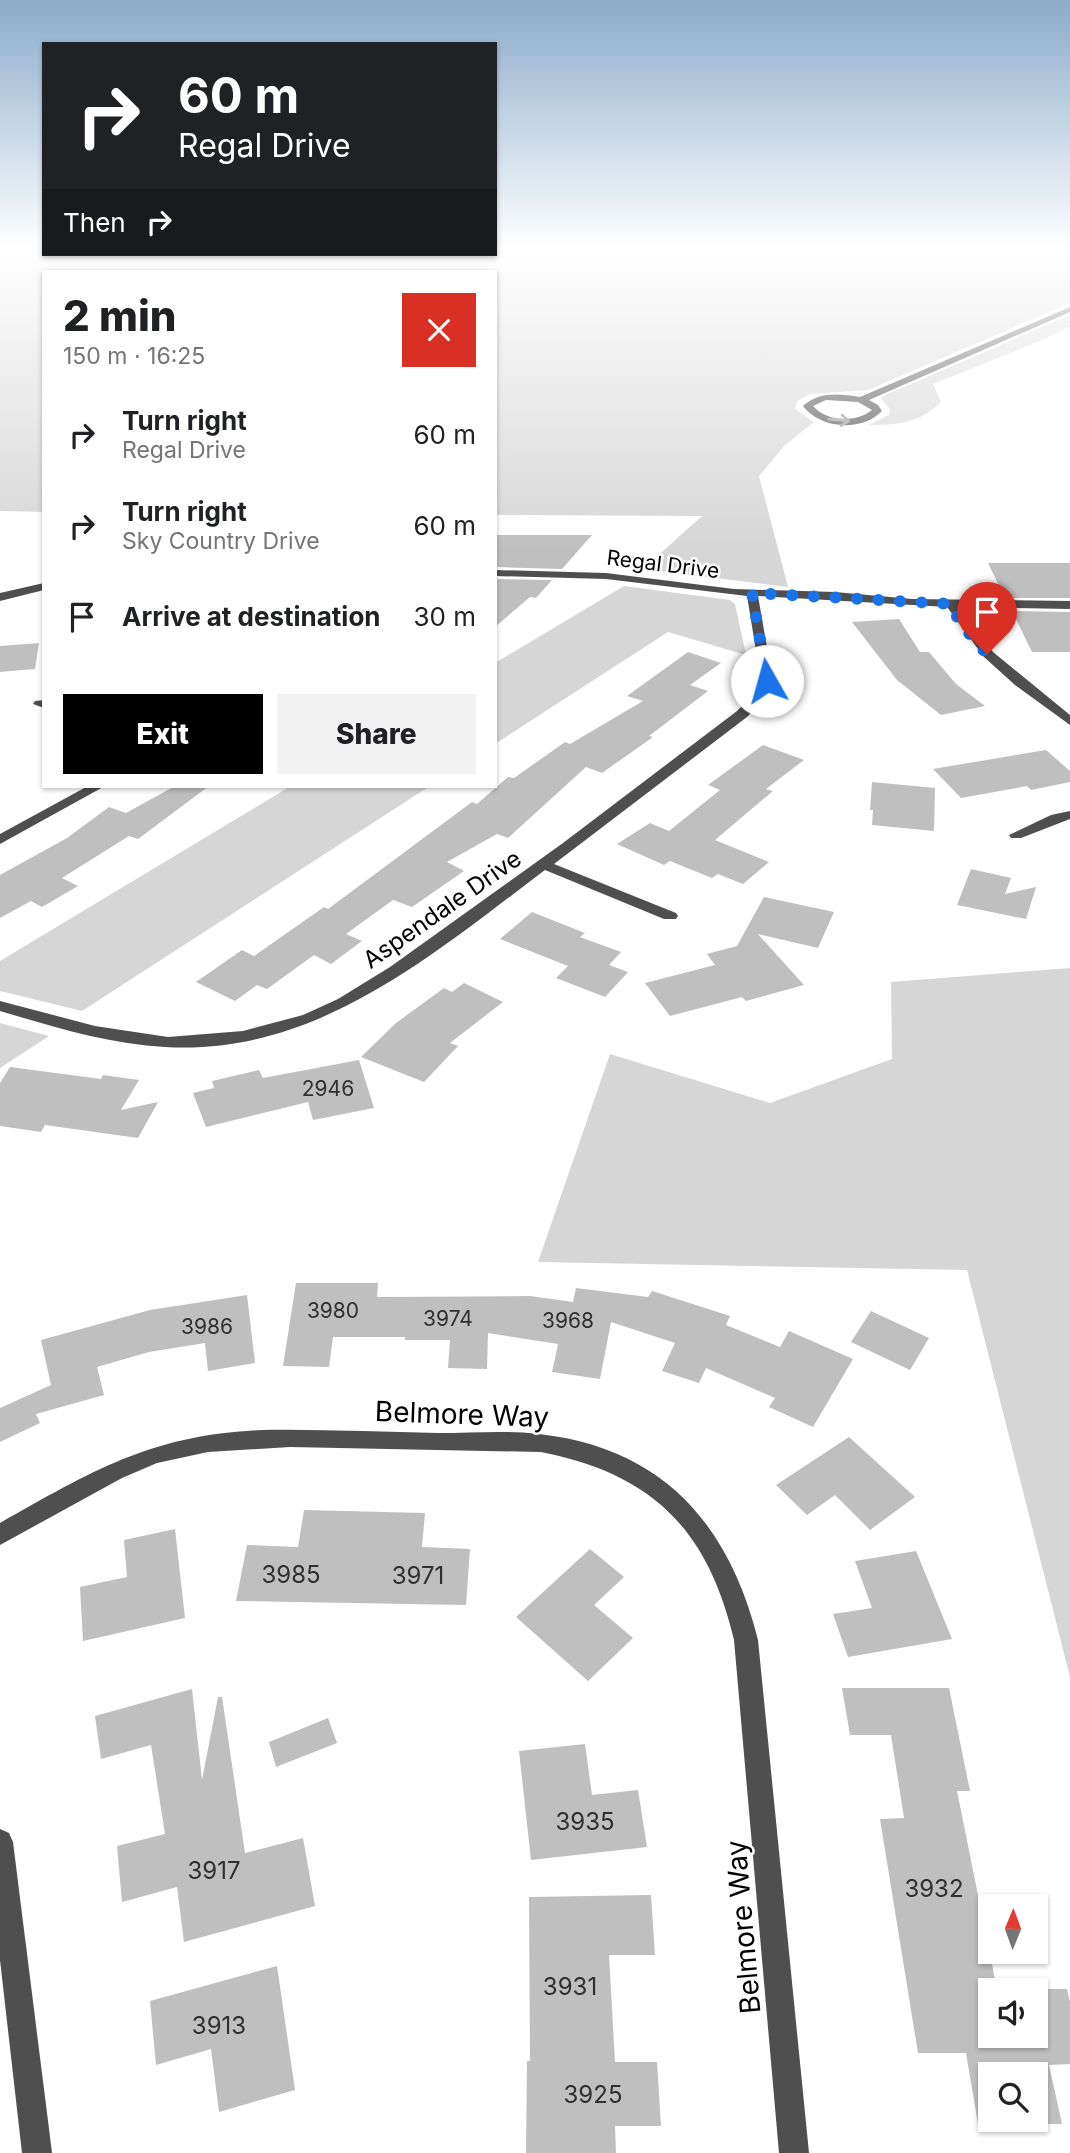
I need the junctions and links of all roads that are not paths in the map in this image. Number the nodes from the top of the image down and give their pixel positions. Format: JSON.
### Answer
{"nodes":[{"id":1,"x":975,"y":350,"type":"edge"},
{"id":2,"x":861,"y":400,"type":"junction"},
{"id":3,"x":497,"y":573,"type":"edge"},
{"id":4,"x":42,"y":586,"type":"edge"},
{"id":5,"x":752,"y":593,"type":"junction"},
{"id":6,"x":0,"y":597,"type":"edge"},
{"id":7,"x":951,"y":604,"type":"junction"},
{"id":8,"x":1070,"y":605,"type":"edge"},
{"id":9,"x":1070,"y":720,"type":"edge"},
{"id":10,"x":94,"y":788,"type":"edge"},
{"id":11,"x":1070,"y":815,"type":"edge"},
{"id":12,"x":1016,"y":835,"type":"dead end"},
{"id":13,"x":0,"y":840,"type":"edge"},
{"id":14,"x":545,"y":865,"type":"junction"},
{"id":15,"x":670,"y":916,"type":"dead end"},
{"id":16,"x":0,"y":1006,"type":"edge"},
{"id":17,"x":0,"y":1535,"type":"edge"},
{"id":18,"x":0,"y":1842,"type":"edge"},
{"id":19,"x":37,"y":2153,"type":"edge"},
{"id":20,"x":793,"y":2153,"type":"edge"}],
"edges":[{"from":1,"to":2,"type":"street"},
{"from":2,"to":2,"type":"street","one_way":true},
{"from":3,"to":5,"type":"street","name":"Regal Drive"},
{"from":4,"to":6,"type":"street"},
{"from":5,"to":7,"type":"street","name":"Regal Drive"},
{"from":5,"to":14,"type":"street","name":"Aspendale Drive"},
{"from":7,"to":8,"type":"street","name":"Regal Drive"},
{"from":7,"to":9,"type":"street"},
{"from":10,"to":13,"type":"street"},
{"from":11,"to":12,"type":"street"},
{"from":14,"to":15,"type":"street"},
{"from":14,"to":16,"type":"street","name":"Aspendale Drive"},
{"from":17,"to":20,"type":"street","name":"Belmore Way"},
{"from":18,"to":19,"type":"street"}]}
